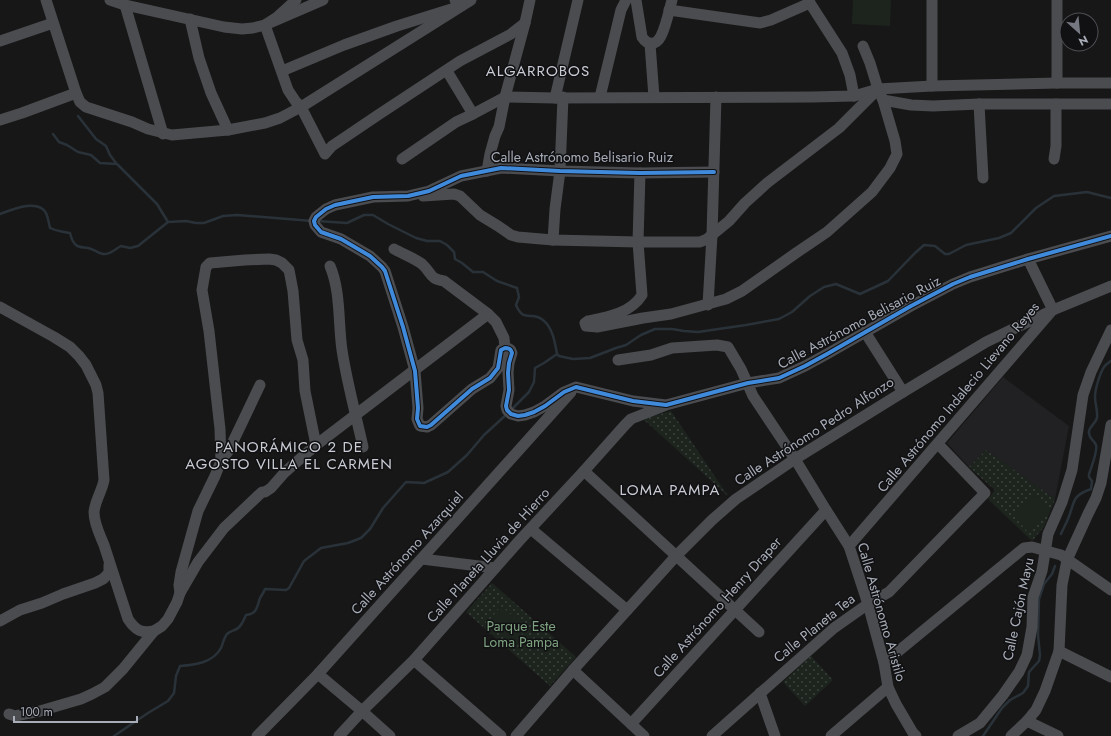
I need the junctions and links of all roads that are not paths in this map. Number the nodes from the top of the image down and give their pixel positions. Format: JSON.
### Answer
{"nodes":[{"id":1,"x":46,"y":0,"type":"edge"},
{"id":2,"x":110,"y":0,"type":"edge"},
{"id":3,"x":296,"y":0,"type":"edge"},
{"id":4,"x":323,"y":0,"type":"edge"},
{"id":5,"x":471,"y":0,"type":"edge"},
{"id":6,"x":530,"y":0,"type":"edge"},
{"id":7,"x":578,"y":0,"type":"edge"},
{"id":8,"x":626,"y":0,"type":"edge"},
{"id":9,"x":636,"y":0,"type":"edge"},
{"id":10,"x":932,"y":0,"type":"edge"},
{"id":11,"x":1057,"y":0,"type":"edge"},
{"id":12,"x":809,"y":1,"type":"edge"},
{"id":13,"x":458,"y":3,"type":"edge"},
{"id":14,"x":125,"y":5,"type":"junction"},
{"id":15,"x":670,"y":5,"type":"edge"},
{"id":16,"x":190,"y":19,"type":"junction"},
{"id":17,"x":54,"y":23,"type":"junction"},
{"id":18,"x":525,"y":23,"type":"junction"},
{"id":19,"x":265,"y":25,"type":"junction"},
{"id":20,"x":0,"y":41,"type":"edge"},
{"id":21,"x":650,"y":44,"type":"junction"},
{"id":22,"x":863,"y":46,"type":"dead end"},
{"id":23,"x":282,"y":71,"type":"junction"},
{"id":24,"x":447,"y":71,"type":"junction"},
{"id":25,"x":1056,"y":83,"type":"junction"},
{"id":26,"x":1111,"y":83,"type":"edge"},
{"id":27,"x":932,"y":86,"type":"junction"},
{"id":28,"x":878,"y":89,"type":"junction"},
{"id":29,"x":76,"y":93,"type":"junction"},
{"id":30,"x":854,"y":96,"type":"junction"},
{"id":31,"x":506,"y":97,"type":"junction"},
{"id":32,"x":600,"y":97,"type":"junction"},
{"id":33,"x":654,"y":97,"type":"junction"},
{"id":34,"x":716,"y":97,"type":"junction"},
{"id":35,"x":559,"y":98,"type":"junction"},
{"id":36,"x":883,"y":100,"type":"junction"},
{"id":37,"x":979,"y":104,"type":"junction"},
{"id":38,"x":1056,"y":104,"type":"junction"},
{"id":39,"x":1111,"y":104,"type":"edge"},
{"id":40,"x":301,"y":107,"type":"junction"},
{"id":41,"x":473,"y":114,"type":"junction"},
{"id":42,"x":0,"y":120,"type":"edge"},
{"id":43,"x":228,"y":130,"type":"junction"},
{"id":44,"x":163,"y":134,"type":"junction"},
{"id":45,"x":402,"y":159,"type":"dead end"},
{"id":46,"x":1054,"y":159,"type":"dead end"},
{"id":47,"x":487,"y":171,"type":"junction"},
{"id":48,"x":560,"y":171,"type":"junction"},
{"id":49,"x":714,"y":172,"type":"junction"},
{"id":50,"x":640,"y":173,"type":"junction"},
{"id":51,"x":983,"y":178,"type":"dead end"},
{"id":52,"x":408,"y":196,"type":"junction"},
{"id":53,"x":713,"y":214,"type":"junction"},
{"id":54,"x":729,"y":221,"type":"junction"},
{"id":55,"x":712,"y":235,"type":"junction"},
{"id":56,"x":1111,"y":236,"type":"edge"},
{"id":57,"x":553,"y":240,"type":"junction"},
{"id":58,"x":638,"y":242,"type":"junction"},
{"id":59,"x":394,"y":249,"type":"dead end"},
{"id":60,"x":1028,"y":259,"type":"junction"},
{"id":61,"x":330,"y":266,"type":"dead end"},
{"id":62,"x":1111,"y":286,"type":"edge"},
{"id":63,"x":708,"y":305,"type":"junction"},
{"id":64,"x":0,"y":307,"type":"edge"},
{"id":65,"x":1053,"y":310,"type":"junction"},
{"id":66,"x":488,"y":314,"type":"junction"},
{"id":67,"x":1111,"y":330,"type":"edge"},
{"id":68,"x":865,"y":332,"type":"junction"},
{"id":69,"x":505,"y":348,"type":"junction"},
{"id":70,"x":618,"y":360,"type":"dead end"},
{"id":71,"x":415,"y":371,"type":"junction"},
{"id":72,"x":748,"y":383,"type":"junction"},
{"id":73,"x":260,"y":385,"type":"dead end"},
{"id":74,"x":576,"y":387,"type":"junction"},
{"id":75,"x":903,"y":392,"type":"junction"},
{"id":76,"x":666,"y":405,"type":"junction"},
{"id":77,"x":356,"y":414,"type":"junction"},
{"id":78,"x":1111,"y":425,"type":"edge"},
{"id":79,"x":938,"y":444,"type":"junction"},
{"id":80,"x":316,"y":445,"type":"junction"},
{"id":81,"x":1109,"y":446,"type":"edge"},
{"id":82,"x":363,"y":447,"type":"dead end"},
{"id":83,"x":796,"y":459,"type":"junction"},
{"id":84,"x":221,"y":461,"type":"junction"},
{"id":85,"x":584,"y":471,"type":"junction"},
{"id":86,"x":826,"y":510,"type":"junction"},
{"id":87,"x":531,"y":529,"type":"junction"},
{"id":88,"x":849,"y":546,"type":"junction"},
{"id":89,"x":1045,"y":550,"type":"junction"},
{"id":90,"x":677,"y":555,"type":"junction"},
{"id":91,"x":422,"y":559,"type":"junction"},
{"id":92,"x":1067,"y":560,"type":"junction"},
{"id":93,"x":110,"y":565,"type":"junction"},
{"id":94,"x":495,"y":568,"type":"junction"},
{"id":95,"x":1111,"y":590,"type":"edge"},
{"id":96,"x":180,"y":594,"type":"junction"},
{"id":97,"x":868,"y":604,"type":"junction"},
{"id":98,"x":735,"y":609,"type":"junction"},
{"id":99,"x":627,"y":610,"type":"junction"},
{"id":100,"x":0,"y":621,"type":"edge"},
{"id":101,"x":154,"y":631,"type":"junction"},
{"id":102,"x":759,"y":632,"type":"dead end"},
{"id":103,"x":1059,"y":651,"type":"junction"},
{"id":104,"x":414,"y":660,"type":"junction"},
{"id":105,"x":884,"y":663,"type":"junction"},
{"id":106,"x":573,"y":670,"type":"junction"},
{"id":107,"x":318,"y":674,"type":"junction"},
{"id":108,"x":1111,"y":677,"type":"edge"},
{"id":109,"x":888,"y":687,"type":"junction"},
{"id":110,"x":760,"y":693,"type":"junction"},
{"id":111,"x":362,"y":711,"type":"junction"},
{"id":112,"x":9,"y":714,"type":"dead end"},
{"id":113,"x":1027,"y":721,"type":"junction"},
{"id":114,"x":631,"y":724,"type":"junction"},
{"id":115,"x":258,"y":736,"type":"edge"},
{"id":116,"x":338,"y":736,"type":"edge"},
{"id":117,"x":390,"y":736,"type":"edge"},
{"id":118,"x":501,"y":736,"type":"edge"},
{"id":119,"x":516,"y":736,"type":"edge"},
{"id":120,"x":644,"y":736,"type":"edge"},
{"id":121,"x":712,"y":736,"type":"edge"},
{"id":122,"x":775,"y":736,"type":"edge"},
{"id":123,"x":831,"y":736,"type":"edge"},
{"id":124,"x":916,"y":736,"type":"edge"},
{"id":125,"x":958,"y":736,"type":"edge"},
{"id":126,"x":1012,"y":736,"type":"edge"},
{"id":127,"x":1058,"y":736,"type":"edge"}],
"edges":[{"from":1,"to":17,"type":"street"},
{"from":2,"to":14,"type":"street"},
{"from":3,"to":19,"type":"street"},
{"from":4,"to":19,"type":"street"},
{"from":5,"to":13,"type":"street"},
{"from":6,"to":18,"type":"street"},
{"from":7,"to":35,"type":"street"},
{"from":8,"to":32,"type":"street"},
{"from":9,"to":21,"type":"street"},
{"from":10,"to":27,"type":"street"},
{"from":11,"to":25,"type":"street"},
{"from":12,"to":15,"type":"street"},
{"from":12,"to":30,"type":"street"},
{"from":13,"to":23,"type":"street"},
{"from":13,"to":40,"type":"street"},
{"from":14,"to":16,"type":"street"},
{"from":14,"to":44,"type":"street"},
{"from":15,"to":21,"type":"street"},
{"from":16,"to":19,"type":"street"},
{"from":16,"to":43,"type":"street"},
{"from":17,"to":20,"type":"street"},
{"from":17,"to":29,"type":"street"},
{"from":18,"to":24,"type":"street"},
{"from":18,"to":31,"type":"street"},
{"from":19,"to":23,"type":"street"},
{"from":21,"to":33,"type":"street"},
{"from":22,"to":28,"type":"street"},
{"from":23,"to":40,"type":"street"},
{"from":24,"to":40,"type":"street"},
{"from":24,"to":41,"type":"street"},
{"from":25,"to":26,"type":"street"},
{"from":25,"to":27,"type":"street"},
{"from":27,"to":28,"type":"street"},
{"from":28,"to":30,"type":"street"},
{"from":28,"to":36,"type":"street"},
{"from":28,"to":54,"type":"street"},
{"from":29,"to":42,"type":"street"},
{"from":29,"to":44,"type":"street"},
{"from":30,"to":34,"type":"street"},
{"from":31,"to":35,"type":"street"},
{"from":31,"to":41,"type":"street"},
{"from":31,"to":47,"type":"street"},
{"from":32,"to":33,"type":"street"},
{"from":32,"to":35,"type":"street"},
{"from":33,"to":34,"type":"street"},
{"from":34,"to":49,"type":"street"},
{"from":35,"to":48,"type":"street"},
{"from":36,"to":37,"type":"street"},
{"from":36,"to":63,"type":"street"},
{"from":37,"to":38,"type":"street"},
{"from":37,"to":51,"type":"street"},
{"from":38,"to":39,"type":"street"},
{"from":38,"to":46,"type":"street"},
{"from":40,"to":43,"type":"street"},
{"from":41,"to":45,"type":"street"},
{"from":43,"to":44,"type":"street"},
{"from":47,"to":48,"type":"street","name":"Calle Astrónomo Belisario Ruiz"},
{"from":47,"to":52,"type":"street","name":"Calle Astrónomo Belisario Ruiz"},
{"from":48,"to":50,"type":"street","name":"Calle Astrónomo Belisario Ruiz"},
{"from":48,"to":57,"type":"street"},
{"from":49,"to":50,"type":"street","name":"Calle Astrónomo Belisario Ruiz"},
{"from":49,"to":53,"type":"street"},
{"from":50,"to":58,"type":"street"},
{"from":52,"to":57,"type":"street"},
{"from":52,"to":71,"type":"street","name":"Calle Astrónomo Belisario Ruiz"},
{"from":53,"to":54,"type":"street"},
{"from":53,"to":55,"type":"street"},
{"from":54,"to":55,"type":"street"},
{"from":55,"to":58,"type":"street"},
{"from":55,"to":63,"type":"street"},
{"from":56,"to":60,"type":"street","name":"Calle Astrónomo Belisario Ruiz"},
{"from":57,"to":58,"type":"street"},
{"from":58,"to":63,"type":"street"},
{"from":59,"to":66,"type":"street"},
{"from":60,"to":65,"type":"street","name":"Calle Astrónomo Indalecio Lievano Reyes"},
{"from":60,"to":68,"type":"street","name":"Calle Astrónomo Belisario Ruiz"},
{"from":61,"to":77,"type":"street"},
{"from":62,"to":65,"type":"street","name":"Calle Astrónomo Pedro Alfonzo"},
{"from":64,"to":93,"type":"street"},
{"from":65,"to":75,"type":"street","name":"Calle Astrónomo Pedro Alfonzo"},
{"from":65,"to":79,"type":"street","name":"Calle Astrónomo Indalecio Lievano Reyes"},
{"from":66,"to":69,"type":"street"},
{"from":66,"to":71,"type":"street"},
{"from":67,"to":89,"type":"street","name":"Calle Cajón Mayu"},
{"from":68,"to":72,"type":"street","name":"Calle Astrónomo Belisario Ruiz"},
{"from":68,"to":75,"type":"street"},
{"from":69,"to":71,"type":"street","name":"Calle Astrónomo Belisario Ruiz"},
{"from":69,"to":74,"type":"street"},
{"from":70,"to":72,"type":"street","name":"Calle Astrónomo Aristilo"},
{"from":71,"to":77,"type":"street"},
{"from":72,"to":76,"type":"street","name":"Calle Astrónomo Belisario Ruiz"},
{"from":72,"to":83,"type":"street","name":"Calle Astrónomo Aristilo"},
{"from":73,"to":84,"type":"street"},
{"from":74,"to":76,"type":"street","name":"Calle Astrónomo Belisario Ruiz"},
{"from":74,"to":91,"type":"street","name":"Calle Astrónomo Azarquiel"},
{"from":75,"to":83,"type":"street","name":"Calle Astrónomo Pedro Alfonzo"},
{"from":76,"to":85,"type":"street","name":"Calle Planeta Lluvia de Hierro"},
{"from":77,"to":80,"type":"street"},
{"from":77,"to":82,"type":"street"},
{"from":78,"to":81,"type":"street"},
{"from":79,"to":88,"type":"street","name":"Calle Astrónomo Indalecio Lievano Reyes"},
{"from":79,"to":97,"type":"street","name":"Calle Planeta Tea"},
{"from":80,"to":84,"type":"street"},
{"from":80,"to":96,"type":"street"},
{"from":81,"to":92,"type":"street"},
{"from":83,"to":86,"type":"street","name":"Calle Astrónomo Aristilo"},
{"from":83,"to":90,"type":"street","name":"Calle Astrónomo Pedro Alfonzo"},
{"from":84,"to":96,"type":"street"},
{"from":85,"to":87,"type":"street","name":"Calle Planeta Lluvia de Hierro"},
{"from":85,"to":90,"type":"street"},
{"from":86,"to":88,"type":"street","name":"Calle Astrónomo Aristilo"},
{"from":86,"to":98,"type":"street","name":"Calle Astrónomo Henry Draper"},
{"from":87,"to":94,"type":"street","name":"Calle Planeta Lluvia de Hierro"},
{"from":87,"to":99,"type":"street"},
{"from":88,"to":97,"type":"street","name":"Calle Astrónomo Aristilo"},
{"from":89,"to":92,"type":"street"},
{"from":89,"to":105,"type":"street"},
{"from":89,"to":125,"type":"street","name":"Calle Cajón Mayu"},
{"from":90,"to":98,"type":"street"},
{"from":90,"to":99,"type":"street","name":"Calle Astrónomo Pedro Alfonzo"},
{"from":91,"to":94,"type":"street"},
{"from":91,"to":107,"type":"street","name":"Calle Astrónomo Azarquiel"},
{"from":92,"to":95,"type":"street"},
{"from":92,"to":103,"type":"street"},
{"from":93,"to":100,"type":"street"},
{"from":93,"to":101,"type":"street"},
{"from":94,"to":104,"type":"street","name":"Calle Planeta Lluvia de Hierro"},
{"from":96,"to":101,"type":"street"},
{"from":97,"to":105,"type":"street","name":"Calle Astrónomo Aristilo"},
{"from":97,"to":110,"type":"street","name":"Calle Planeta Tea"},
{"from":98,"to":102,"type":"street"},
{"from":98,"to":114,"type":"street","name":"Calle Astrónomo Henry Draper"},
{"from":99,"to":106,"type":"street","name":"Calle Astrónomo Pedro Alfonzo"},
{"from":101,"to":112,"type":"street"},
{"from":103,"to":108,"type":"street"},
{"from":103,"to":113,"type":"street"},
{"from":104,"to":111,"type":"street","name":"Calle Planeta Lluvia de Hierro"},
{"from":104,"to":118,"type":"street"},
{"from":105,"to":109,"type":"street","name":"Calle Astrónomo Aristilo"},
{"from":106,"to":114,"type":"street"},
{"from":106,"to":119,"type":"street","name":"Calle Astrónomo Pedro Alfonzo"},
{"from":107,"to":111,"type":"street"},
{"from":107,"to":115,"type":"street","name":"Calle Astrónomo Azarquiel"},
{"from":109,"to":123,"type":"street"},
{"from":109,"to":124,"type":"street","name":"Calle Astrónomo Aristilo"},
{"from":110,"to":121,"type":"street","name":"Calle Planeta Tea"},
{"from":110,"to":122,"type":"street"},
{"from":111,"to":116,"type":"street","name":"Calle Planeta Lluvia de Hierro"},
{"from":111,"to":117,"type":"street"},
{"from":113,"to":126,"type":"street"},
{"from":113,"to":127,"type":"street"},
{"from":114,"to":120,"type":"street"}]}
